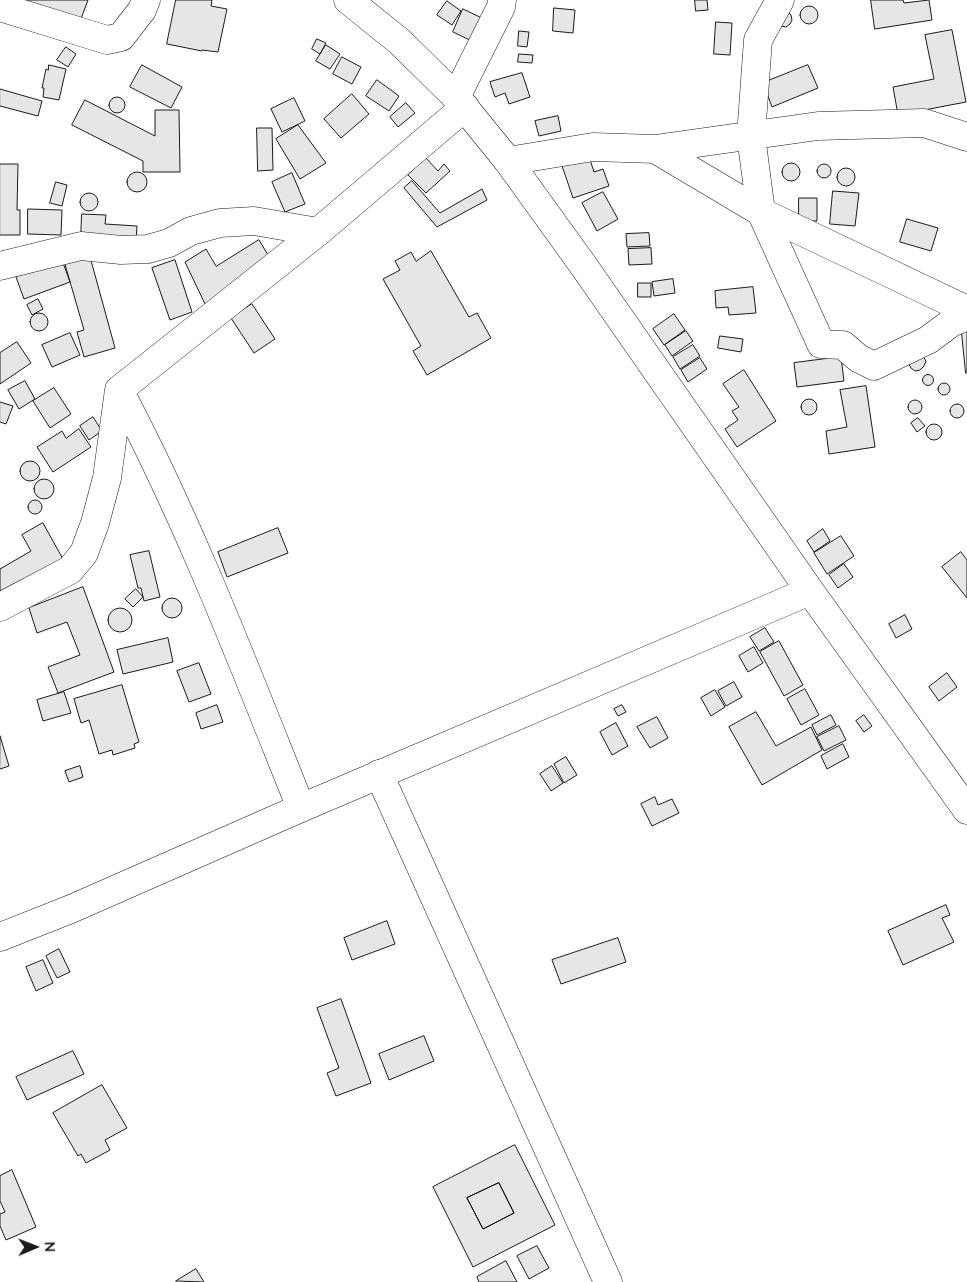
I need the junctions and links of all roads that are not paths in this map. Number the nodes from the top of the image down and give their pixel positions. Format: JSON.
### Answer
{"nodes":[{"id":1,"x":146,"y":0,"type":"edge"},
{"id":2,"x":348,"y":0,"type":"edge"},
{"id":3,"x":502,"y":0,"type":"edge"},
{"id":4,"x":780,"y":0,"type":"edge"},
{"id":5,"x":0,"y":7,"type":"edge"},
{"id":6,"x":461,"y":102,"type":"junction"},
{"id":7,"x":967,"y":116,"type":"edge"},
{"id":8,"x":924,"y":123,"type":"junction"},
{"id":9,"x":751,"y":136,"type":"junction"},
{"id":10,"x":967,"y":137,"type":"edge"},
{"id":11,"x":655,"y":149,"type":"junction"},
{"id":12,"x":508,"y":161,"type":"junction"},
{"id":13,"x":761,"y":212,"type":"junction"},
{"id":14,"x":318,"y":232,"type":"junction"},
{"id":15,"x":0,"y":266,"type":"edge"},
{"id":16,"x":967,"y":310,"type":"edge"},
{"id":17,"x":967,"y":316,"type":"edge"},
{"id":18,"x":118,"y":390,"type":"junction"},
{"id":19,"x":810,"y":591,"type":"junction"},
{"id":20,"x":0,"y":607,"type":"edge"},
{"id":21,"x":379,"y":774,"type":"junction"},
{"id":22,"x":301,"y":808,"type":"junction"},
{"id":23,"x":967,"y":810,"type":"edge"},
{"id":24,"x":0,"y":937,"type":"edge"},
{"id":25,"x":608,"y":1282,"type":"edge"}],
"edges":[{"from":1,"to":5,"type":"street"},
{"from":2,"to":6,"type":"street"},
{"from":3,"to":6,"type":"street"},
{"from":4,"to":9,"type":"street"},
{"from":6,"to":12,"type":"street"},
{"from":6,"to":14,"type":"street"},
{"from":7,"to":8,"type":"street"},
{"from":8,"to":9,"type":"street"},
{"from":8,"to":10,"type":"street"},
{"from":9,"to":11,"type":"street"},
{"from":9,"to":13,"type":"street"},
{"from":11,"to":12,"type":"street"},
{"from":11,"to":13,"type":"street"},
{"from":12,"to":19,"type":"street"},
{"from":13,"to":16,"type":"street"},
{"from":13,"to":17,"type":"street"},
{"from":14,"to":15,"type":"street"},
{"from":14,"to":18,"type":"street"},
{"from":18,"to":20,"type":"street"},
{"from":18,"to":22,"type":"street"},
{"from":19,"to":21,"type":"street"},
{"from":19,"to":23,"type":"street"},
{"from":21,"to":22,"type":"street"},
{"from":21,"to":25,"type":"street"},
{"from":22,"to":24,"type":"street"}]}
